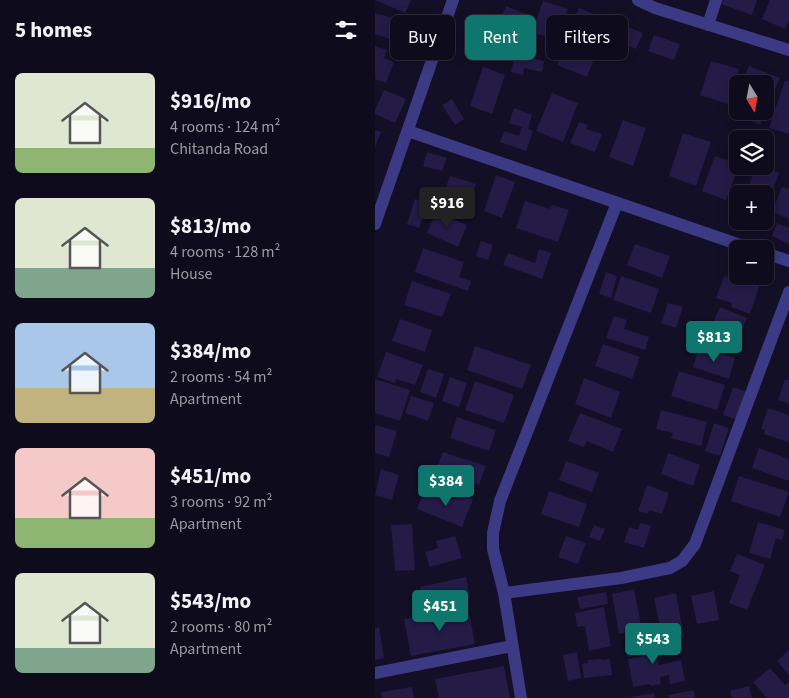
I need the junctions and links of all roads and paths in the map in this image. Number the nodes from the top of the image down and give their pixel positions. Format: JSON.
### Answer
{"nodes":[{"id":1,"x":453,"y":0,"type":"edge"},
{"id":2,"x":638,"y":0,"type":"edge"},
{"id":3,"x":716,"y":0,"type":"edge"},
{"id":4,"x":708,"y":25,"type":"junction"},
{"id":5,"x":789,"y":50,"type":"edge"},
{"id":6,"x":408,"y":131,"type":"junction"},
{"id":7,"x":381,"y":191,"type":"edge"},
{"id":8,"x":617,"y":203,"type":"junction"},
{"id":9,"x":375,"y":224,"type":"edge"},
{"id":10,"x":729,"y":241,"type":"edge"},
{"id":11,"x":774,"y":256,"type":"edge"},
{"id":12,"x":789,"y":261,"type":"edge"},
{"id":13,"x":789,"y":292,"type":"edge"},
{"id":14,"x":505,"y":593,"type":"junction"},
{"id":15,"x":512,"y":646,"type":"junction"},
{"id":16,"x":375,"y":673,"type":"edge"},
{"id":17,"x":521,"y":698,"type":"edge"}],
"edges":[{"from":1,"to":6,"type":"street"},
{"from":2,"to":4,"type":"street"},
{"from":3,"to":4,"type":"street"},
{"from":4,"to":5,"type":"street"},
{"from":6,"to":7,"type":"street"},
{"from":6,"to":8,"type":"street"},
{"from":7,"to":9,"type":"street"},
{"from":8,"to":10,"type":"street"},
{"from":8,"to":14,"type":"street"},
{"from":11,"to":12,"type":"street"},
{"from":13,"to":14,"type":"street"},
{"from":14,"to":15,"type":"street"},
{"from":15,"to":16,"type":"street"},
{"from":15,"to":17,"type":"street"}]}
